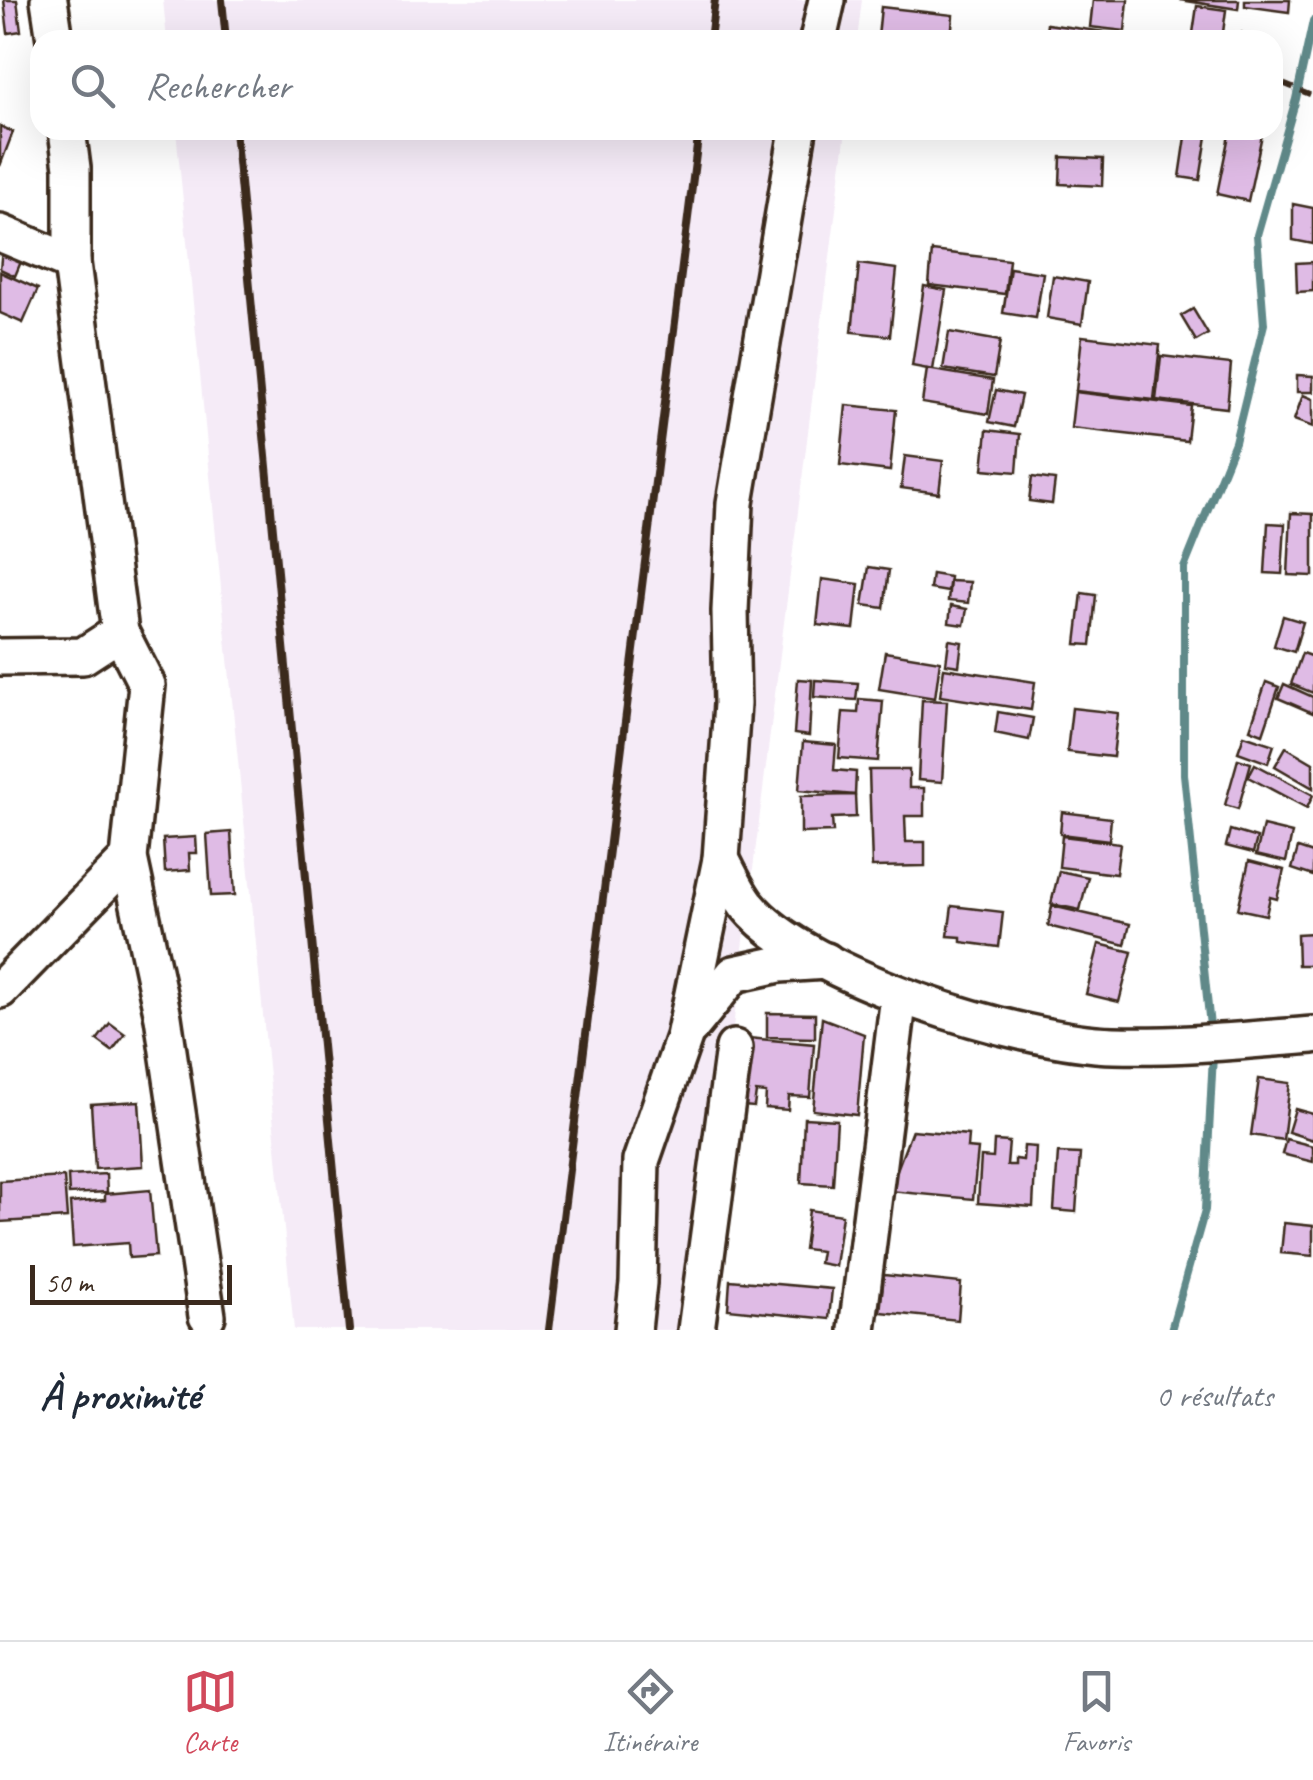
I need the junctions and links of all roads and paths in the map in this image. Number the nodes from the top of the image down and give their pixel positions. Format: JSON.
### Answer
{"nodes":[{"id":1,"x":49,"y":0,"type":"edge"},
{"id":2,"x":827,"y":0,"type":"edge"},
{"id":3,"x":54,"y":30,"type":"edge"},
{"id":4,"x":820,"y":30,"type":"edge"},
{"id":5,"x":1283,"y":83,"type":"edge"},
{"id":6,"x":1313,"y":96,"type":"edge"},
{"id":7,"x":68,"y":140,"type":"edge"},
{"id":8,"x":796,"y":140,"type":"edge"},
{"id":9,"x":0,"y":233,"type":"edge"},
{"id":10,"x":72,"y":263,"type":"junction"},
{"id":11,"x":120,"y":632,"type":"junction"},
{"id":12,"x":0,"y":656,"type":"edge"},
{"id":13,"x":129,"y":858,"type":"junction"},
{"id":14,"x":720,"y":858,"type":"junction"},
{"id":15,"x":826,"y":961,"type":"junction"},
{"id":16,"x":0,"y":990,"type":"edge"},
{"id":17,"x":899,"y":996,"type":"junction"},
{"id":18,"x":1313,"y":1035,"type":"edge"},
{"id":19,"x":684,"y":1037,"type":"junction"},
{"id":20,"x":734,"y":1048,"type":"dead end"},
{"id":21,"x":207,"y":1316,"type":"dead end"},
{"id":22,"x":633,"y":1330,"type":"edge"},
{"id":23,"x":696,"y":1330,"type":"edge"},
{"id":24,"x":857,"y":1330,"type":"edge"}],
"edges":[{"from":1,"to":3,"type":"street"},
{"from":2,"to":4,"type":"street"},
{"from":5,"to":6,"type":"path"},
{"from":7,"to":10,"type":"street"},
{"from":8,"to":14,"type":"street"},
{"from":9,"to":10,"type":"street"},
{"from":10,"to":11,"type":"street"},
{"from":11,"to":12,"type":"street"},
{"from":11,"to":13,"type":"street"},
{"from":13,"to":16,"type":"street"},
{"from":13,"to":21,"type":"street"},
{"from":14,"to":15,"type":"street"},
{"from":14,"to":19,"type":"street"},
{"from":15,"to":17,"type":"street"},
{"from":15,"to":19,"type":"street"},
{"from":17,"to":18,"type":"street"},
{"from":17,"to":24,"type":"street"},
{"from":19,"to":22,"type":"street"},
{"from":20,"to":23,"type":"street"}]}
